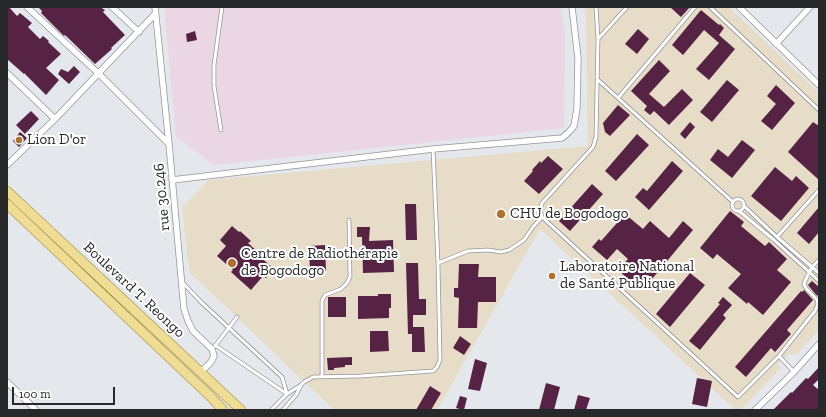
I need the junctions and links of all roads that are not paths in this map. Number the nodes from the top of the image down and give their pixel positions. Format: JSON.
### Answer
{"nodes":[{"id":1,"x":27,"y":7,"type":"edge"},
{"id":2,"x":112,"y":7,"type":"edge"},
{"id":3,"x":155,"y":7,"type":"edge"},
{"id":4,"x":222,"y":7,"type":"edge"},
{"id":5,"x":572,"y":7,"type":"edge"},
{"id":6,"x":596,"y":7,"type":"edge"},
{"id":7,"x":627,"y":7,"type":"edge"},
{"id":8,"x":695,"y":7,"type":"edge"},
{"id":9,"x":710,"y":7,"type":"edge"},
{"id":10,"x":740,"y":7,"type":"edge"},
{"id":11,"x":810,"y":7,"type":"edge"},
{"id":12,"x":155,"y":14,"type":"junction"},
{"id":13,"x":139,"y":32,"type":"junction"},
{"id":14,"x":598,"y":39,"type":"junction"},
{"id":15,"x":776,"y":44,"type":"junction"},
{"id":16,"x":7,"y":72,"type":"edge"},
{"id":17,"x":99,"y":74,"type":"junction"},
{"id":18,"x":598,"y":80,"type":"junction"},
{"id":19,"x":819,"y":85,"type":"edge"},
{"id":20,"x":618,"y":98,"type":"junction"},
{"id":21,"x":819,"y":110,"type":"edge"},
{"id":22,"x":56,"y":119,"type":"junction"},
{"id":23,"x":221,"y":130,"type":"dead end"},
{"id":24,"x":169,"y":144,"type":"junction"},
{"id":25,"x":434,"y":149,"type":"junction"},
{"id":26,"x":7,"y":165,"type":"edge"},
{"id":27,"x":172,"y":180,"type":"junction"},
{"id":28,"x":819,"y":190,"type":"edge"},
{"id":29,"x":7,"y":191,"type":"edge"},
{"id":30,"x":733,"y":202,"type":"junction"},
{"id":31,"x":7,"y":204,"type":"edge"},
{"id":32,"x":744,"y":206,"type":"junction"},
{"id":33,"x":739,"y":211,"type":"junction"},
{"id":34,"x":542,"y":217,"type":"junction"},
{"id":35,"x":349,"y":220,"type":"dead end"},
{"id":36,"x":777,"y":238,"type":"junction"},
{"id":37,"x":819,"y":260,"type":"edge"},
{"id":38,"x":438,"y":263,"type":"junction"},
{"id":39,"x":812,"y":267,"type":"junction"},
{"id":40,"x":809,"y":272,"type":"junction"},
{"id":41,"x":819,"y":273,"type":"edge"},
{"id":42,"x":819,"y":281,"type":"edge"},
{"id":43,"x":182,"y":282,"type":"junction"},
{"id":44,"x":237,"y":317,"type":"dead end"},
{"id":45,"x":229,"y":327,"type":"junction"},
{"id":46,"x":819,"y":344,"type":"edge"},
{"id":47,"x":214,"y":347,"type":"junction"},
{"id":48,"x":779,"y":356,"type":"junction"},
{"id":49,"x":201,"y":372,"type":"junction"},
{"id":50,"x":794,"y":372,"type":"junction"},
{"id":51,"x":322,"y":377,"type":"junction"},
{"id":52,"x":7,"y":382,"type":"edge"},
{"id":53,"x":301,"y":385,"type":"junction"},
{"id":54,"x":287,"y":394,"type":"junction"},
{"id":55,"x":36,"y":410,"type":"edge"},
{"id":56,"x":223,"y":410,"type":"edge"},
{"id":57,"x":242,"y":410,"type":"edge"},
{"id":58,"x":271,"y":410,"type":"edge"},
{"id":59,"x":283,"y":410,"type":"edge"},
{"id":60,"x":755,"y":410,"type":"edge"}],
"edges":[{"from":1,"to":17,"type":"street"},
{"from":2,"to":13,"type":"street"},
{"from":3,"to":12,"type":"street","name":"rue 30.246"},
{"from":4,"to":23,"type":"lane"},
{"from":5,"to":25,"type":"street"},
{"from":6,"to":14,"type":"lane"},
{"from":7,"to":14,"type":"lane"},
{"from":8,"to":20,"type":"lane"},
{"from":9,"to":21,"type":"lane"},
{"from":10,"to":15,"type":"street"},
{"from":11,"to":15,"type":"street"},
{"from":12,"to":13,"type":"street"},
{"from":12,"to":24,"type":"street","name":"rue 30.246"},
{"from":13,"to":17,"type":"street"},
{"from":14,"to":18,"type":"lane"},
{"from":15,"to":19,"type":"street"},
{"from":16,"to":22,"type":"street"},
{"from":17,"to":22,"type":"street"},
{"from":17,"to":24,"type":"street"},
{"from":18,"to":20,"type":"lane"},
{"from":18,"to":34,"type":"lane"},
{"from":20,"to":30,"type":"lane"},
{"from":22,"to":26,"type":"street"},
{"from":24,"to":27,"type":"street","name":"rue 30.246"},
{"from":25,"to":27,"type":"street"},
{"from":25,"to":38,"type":"lane"},
{"from":27,"to":43,"type":"street","name":"rue 30.246"},
{"from":28,"to":36,"type":"lane"},
{"from":29,"to":49,"type":"main road","name":"Boulevard T. Reongo"},
{"from":30,"to":32,"type":"lane"},
{"from":30,"to":33,"type":"lane"},
{"from":31,"to":56,"type":"main road","name":"Boulevard T. Reongo"},
{"from":32,"to":33,"type":"lane"},
{"from":32,"to":36,"type":"lane"},
{"from":33,"to":40,"type":"lane"},
{"from":34,"to":38,"type":"lane"},
{"from":34,"to":48,"type":"lane"},
{"from":35,"to":51,"type":"lane"},
{"from":36,"to":39,"type":"lane"},
{"from":37,"to":39,"type":"lane"},
{"from":38,"to":51,"type":"lane"},
{"from":39,"to":40,"type":"lane"},
{"from":39,"to":41,"type":"lane"},
{"from":40,"to":42,"type":"lane"},
{"from":40,"to":48,"type":"lane"},
{"from":43,"to":45,"type":"lane"},
{"from":43,"to":47,"type":"street","name":"rue 30.246"},
{"from":44,"to":45,"type":"lane"},
{"from":45,"to":47,"type":"lane"},
{"from":45,"to":54,"type":"lane"},
{"from":46,"to":50,"type":"street"},
{"from":47,"to":49,"type":"street"},
{"from":47,"to":54,"type":"lane"},
{"from":48,"to":50,"type":"lane"},
{"from":49,"to":57,"type":"main road","name":"Boulevard T. Reongo"},
{"from":50,"to":60,"type":"street"},
{"from":51,"to":53,"type":"lane"},
{"from":52,"to":55,"type":"street"},
{"from":53,"to":54,"type":"lane"},
{"from":53,"to":59,"type":"lane"},
{"from":54,"to":58,"type":"lane"}]}
